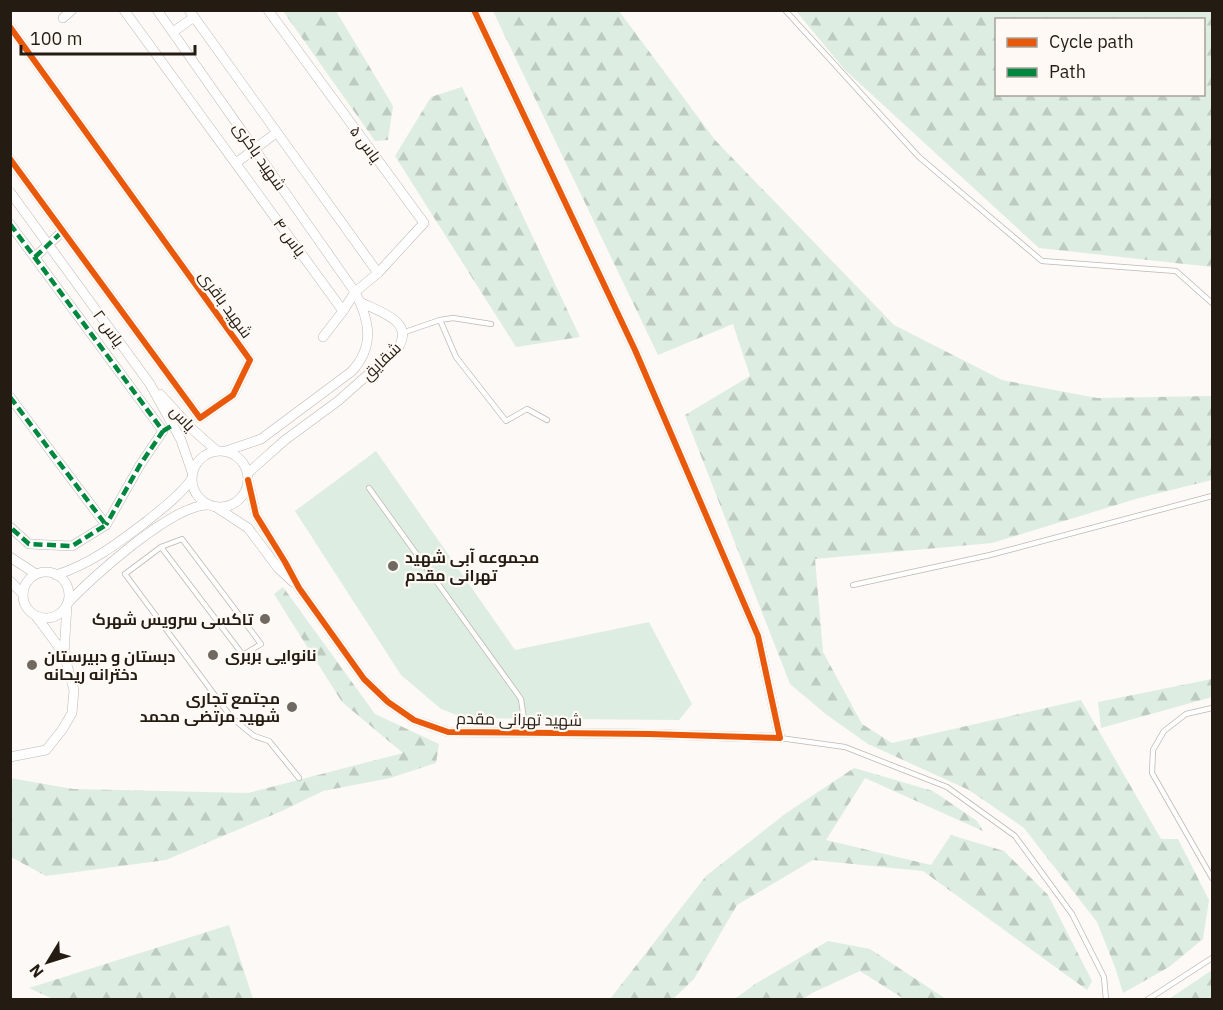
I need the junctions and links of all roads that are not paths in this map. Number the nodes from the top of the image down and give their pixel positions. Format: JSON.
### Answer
{"nodes":[{"id":1,"x":72,"y":10,"type":"edge"},
{"id":2,"x":124,"y":10,"type":"edge"},
{"id":3,"x":138,"y":10,"type":"edge"},
{"id":4,"x":158,"y":10,"type":"edge"},
{"id":5,"x":268,"y":10,"type":"edge"},
{"id":6,"x":474,"y":10,"type":"edge"},
{"id":7,"x":785,"y":10,"type":"edge"},
{"id":8,"x":191,"y":14,"type":"edge"},
{"id":9,"x":63,"y":18,"type":"dead end"},
{"id":10,"x":132,"y":21,"type":"junction"},
{"id":11,"x":10,"y":27,"type":"edge"},
{"id":12,"x":173,"y":32,"type":"junction"},
{"id":13,"x":276,"y":133,"type":"junction"},
{"id":14,"x":255,"y":149,"type":"junction"},
{"id":15,"x":10,"y":159,"type":"edge"},
{"id":16,"x":236,"y":163,"type":"junction"},
{"id":17,"x":10,"y":192,"type":"edge"},
{"id":18,"x":10,"y":225,"type":"edge"},
{"id":19,"x":63,"y":231,"type":"junction"},
{"id":20,"x":49,"y":244,"type":"junction"},
{"id":21,"x":35,"y":257,"type":"junction"},
{"id":22,"x":378,"y":273,"type":"junction"},
{"id":23,"x":355,"y":292,"type":"junction"},
{"id":24,"x":360,"y":302,"type":"junction"},
{"id":25,"x":1212,"y":303,"type":"edge"},
{"id":26,"x":343,"y":311,"type":"junction"},
{"id":27,"x":440,"y":320,"type":"junction"},
{"id":28,"x":491,"y":324,"type":"dead end"},
{"id":29,"x":405,"y":332,"type":"junction"},
{"id":30,"x":323,"y":337,"type":"dead end"},
{"id":31,"x":150,"y":384,"type":"junction"},
{"id":32,"x":10,"y":397,"type":"edge"},
{"id":33,"x":195,"y":411,"type":"junction"},
{"id":34,"x":547,"y":420,"type":"dead end"},
{"id":35,"x":185,"y":421,"type":"junction"},
{"id":36,"x":173,"y":425,"type":"junction"},
{"id":37,"x":163,"y":432,"type":"junction"},
{"id":38,"x":221,"y":451,"type":"junction"},
{"id":39,"x":192,"y":476,"type":"junction"},
{"id":40,"x":248,"y":477,"type":"junction"},
{"id":41,"x":369,"y":488,"type":"dead end"},
{"id":42,"x":1212,"y":495,"type":"edge"},
{"id":43,"x":213,"y":506,"type":"junction"},
{"id":44,"x":106,"y":525,"type":"junction"},
{"id":45,"x":10,"y":527,"type":"edge"},
{"id":46,"x":161,"y":547,"type":"junction"},
{"id":47,"x":10,"y":558,"type":"edge"},
{"id":48,"x":36,"y":574,"type":"junction"},
{"id":49,"x":56,"y":575,"type":"junction"},
{"id":50,"x":10,"y":581,"type":"edge"},
{"id":51,"x":853,"y":585,"type":"dead end"},
{"id":52,"x":298,"y":588,"type":"junction"},
{"id":53,"x":23,"y":594,"type":"junction"},
{"id":54,"x":67,"y":604,"type":"junction"},
{"id":55,"x":36,"y":616,"type":"junction"},
{"id":56,"x":64,"y":654,"type":"junction"},
{"id":57,"x":1212,"y":708,"type":"edge"},
{"id":58,"x":526,"y":733,"type":"junction"},
{"id":59,"x":780,"y":738,"type":"junction"},
{"id":60,"x":10,"y":757,"type":"edge"},
{"id":61,"x":298,"y":778,"type":"dead end"},
{"id":62,"x":1212,"y":878,"type":"edge"},
{"id":63,"x":1212,"y":958,"type":"edge"},
{"id":64,"x":1106,"y":999,"type":"edge"},
{"id":65,"x":1147,"y":999,"type":"edge"}],
"edges":[{"from":1,"to":9,"type":"street"},
{"from":2,"to":10,"type":"street","name":"یاس ۴"},
{"from":3,"to":10,"type":"street"},
{"from":4,"to":12,"type":"street","name":"شهید باکری"},
{"from":5,"to":22,"type":"street","name":"یاس ۵"},
{"from":6,"to":59,"type":"street"},
{"from":7,"to":25,"type":"lane"},
{"from":8,"to":12,"type":"street"},
{"from":8,"to":13,"type":"street"},
{"from":10,"to":16,"type":"street","name":"یاس ۴"},
{"from":11,"to":33,"type":"street","name":"شهید باقری"},
{"from":12,"to":14,"type":"street","name":"شهید باکری"},
{"from":13,"to":14,"type":"street"},
{"from":13,"to":22,"type":"street"},
{"from":14,"to":16,"type":"street"},
{"from":14,"to":23,"type":"street","name":"شهید باکری"},
{"from":15,"to":19,"type":"street"},
{"from":16,"to":26,"type":"street","name":"یاس ۴"},
{"from":17,"to":20,"type":"street","name":"یاس ۲"},
{"from":18,"to":21,"type":"street"},
{"from":19,"to":20,"type":"street"},
{"from":19,"to":33,"type":"street"},
{"from":20,"to":21,"type":"street"},
{"from":20,"to":31,"type":"street","name":"یاس ۲"},
{"from":21,"to":37,"type":"street"},
{"from":22,"to":23,"type":"street","name":"یاس ۵"},
{"from":23,"to":24,"type":"street","name":"شهید باکری"},
{"from":23,"to":26,"type":"street"},
{"from":24,"to":29,"type":"street","name":"شقایق"},
{"from":24,"to":38,"type":"street","name":"شقایق"},
{"from":26,"to":30,"type":"street"},
{"from":27,"to":28,"type":"lane"},
{"from":27,"to":29,"type":"lane"},
{"from":27,"to":34,"type":"lane"},
{"from":29,"to":40,"type":"street","name":"شقایق"},
{"from":31,"to":35,"type":"street","name":"یاس"},
{"from":31,"to":36,"type":"street","name":"یاس ۲"},
{"from":32,"to":44,"type":"street"},
{"from":33,"to":35,"type":"street"},
{"from":35,"to":38,"type":"street","name":"یاس"},
{"from":36,"to":37,"type":"street"},
{"from":36,"to":39,"type":"street","name":"یاس ۲"},
{"from":37,"to":44,"type":"street"},
{"from":38,"to":39,"type":"street"},
{"from":38,"to":40,"type":"street"},
{"from":39,"to":43,"type":"street"},
{"from":39,"to":49,"type":"street"},
{"from":40,"to":43,"type":"street"},
{"from":40,"to":52,"type":"street","name":"شهید تهرانی مقدم"},
{"from":41,"to":58,"type":"lane"},
{"from":42,"to":51,"type":"lane"},
{"from":43,"to":52,"type":"street","name":"شهید تهرانی مقدم"},
{"from":43,"to":54,"type":"street"},
{"from":44,"to":45,"type":"street"},
{"from":46,"to":46,"type":"lane"},
{"from":46,"to":61,"type":"lane"},
{"from":47,"to":48,"type":"street"},
{"from":48,"to":49,"type":"street"},
{"from":48,"to":53,"type":"street"},
{"from":49,"to":54,"type":"street"},
{"from":50,"to":53,"type":"street"},
{"from":52,"to":58,"type":"street","name":"شهید تهرانی مقدم"},
{"from":53,"to":55,"type":"street"},
{"from":54,"to":55,"type":"street"},
{"from":54,"to":56,"type":"street"},
{"from":55,"to":56,"type":"street"},
{"from":56,"to":60,"type":"street"},
{"from":57,"to":62,"type":"lane"},
{"from":58,"to":59,"type":"street","name":"شهید تهرانی مقدم"},
{"from":59,"to":64,"type":"lane"},
{"from":63,"to":65,"type":"lane"}]}
